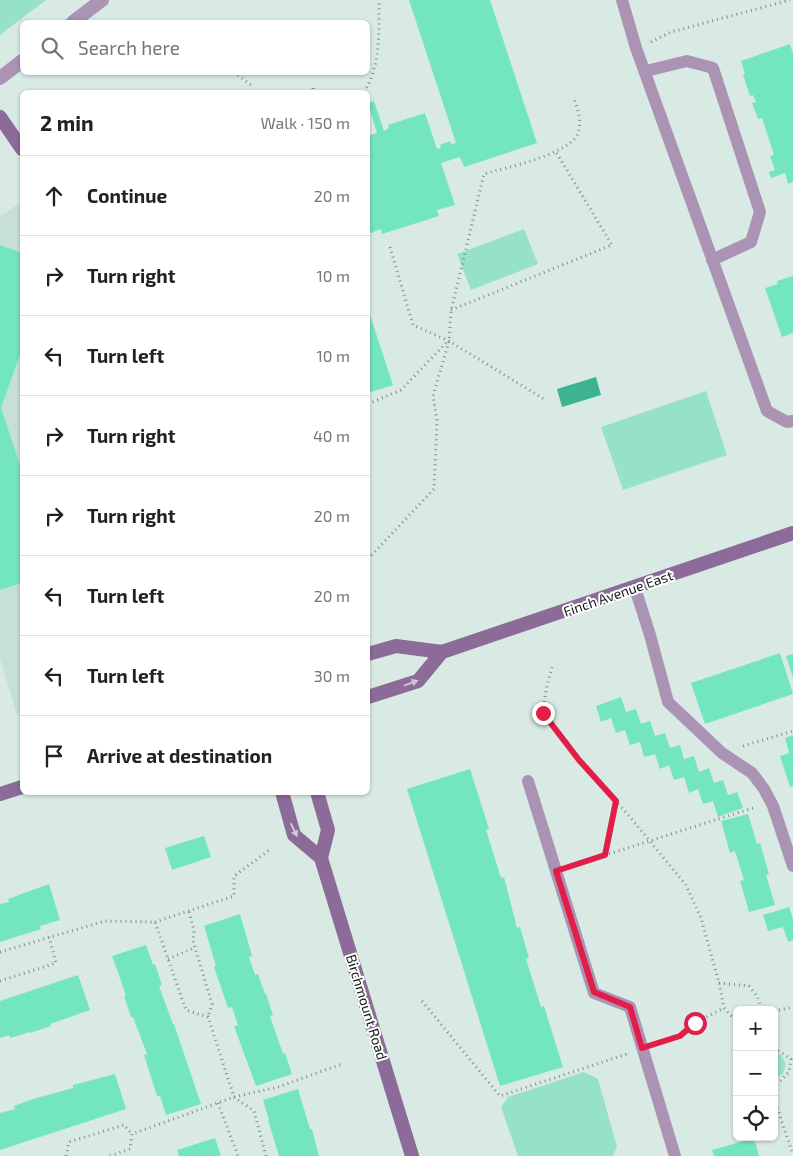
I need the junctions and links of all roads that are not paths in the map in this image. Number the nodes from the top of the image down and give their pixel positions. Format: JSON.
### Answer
{"nodes":[{"id":1,"x":102,"y":0,"type":"edge"},
{"id":2,"x":622,"y":0,"type":"edge"},
{"id":3,"x":76,"y":20,"type":"edge"},
{"id":4,"x":20,"y":63,"type":"edge"},
{"id":5,"x":646,"y":71,"type":"junction"},
{"id":6,"x":0,"y":78,"type":"edge"},
{"id":7,"x":0,"y":117,"type":"edge"},
{"id":8,"x":20,"y":146,"type":"edge"},
{"id":9,"x":712,"y":260,"type":"junction"},
{"id":10,"x":793,"y":422,"type":"edge"},
{"id":11,"x":793,"y":533,"type":"edge"},
{"id":12,"x":635,"y":588,"type":"junction"},
{"id":13,"x":442,"y":652,"type":"junction"},
{"id":14,"x":370,"y":653,"type":"edge"},
{"id":15,"x":370,"y":696,"type":"edge"},
{"id":16,"x":528,"y":781,"type":"dead end"},
{"id":17,"x":20,"y":788,"type":"edge"},
{"id":18,"x":0,"y":794,"type":"edge"},
{"id":19,"x":283,"y":795,"type":"edge"},
{"id":20,"x":319,"y":795,"type":"edge"},
{"id":21,"x":321,"y":858,"type":"junction"},
{"id":22,"x":793,"y":866,"type":"edge"},
{"id":23,"x":412,"y":1156,"type":"edge"},
{"id":24,"x":675,"y":1156,"type":"edge"}],
"edges":[{"from":1,"to":3,"type":"street"},
{"from":2,"to":5,"type":"lane"},
{"from":4,"to":6,"type":"street"},
{"from":5,"to":9,"type":"lane"},
{"from":5,"to":9,"type":"lane"},
{"from":7,"to":8,"type":"main road"},
{"from":9,"to":10,"type":"lane"},
{"from":11,"to":12,"type":"main road","name":"Finch Avenue East"},
{"from":12,"to":13,"type":"main road","name":"Finch Avenue East"},
{"from":12,"to":22,"type":"lane"},
{"from":13,"to":14,"type":"main road","name":"Finch Avenue East"},
{"from":15,"to":13,"type":"main road","one_way":true},
{"from":16,"to":24,"type":"lane"},
{"from":17,"to":18,"type":"main road"},
{"from":19,"to":21,"type":"main road","one_way":true},
{"from":20,"to":21,"type":"main road"},
{"from":21,"to":23,"type":"main road","name":"Birchmount Road"}]}
